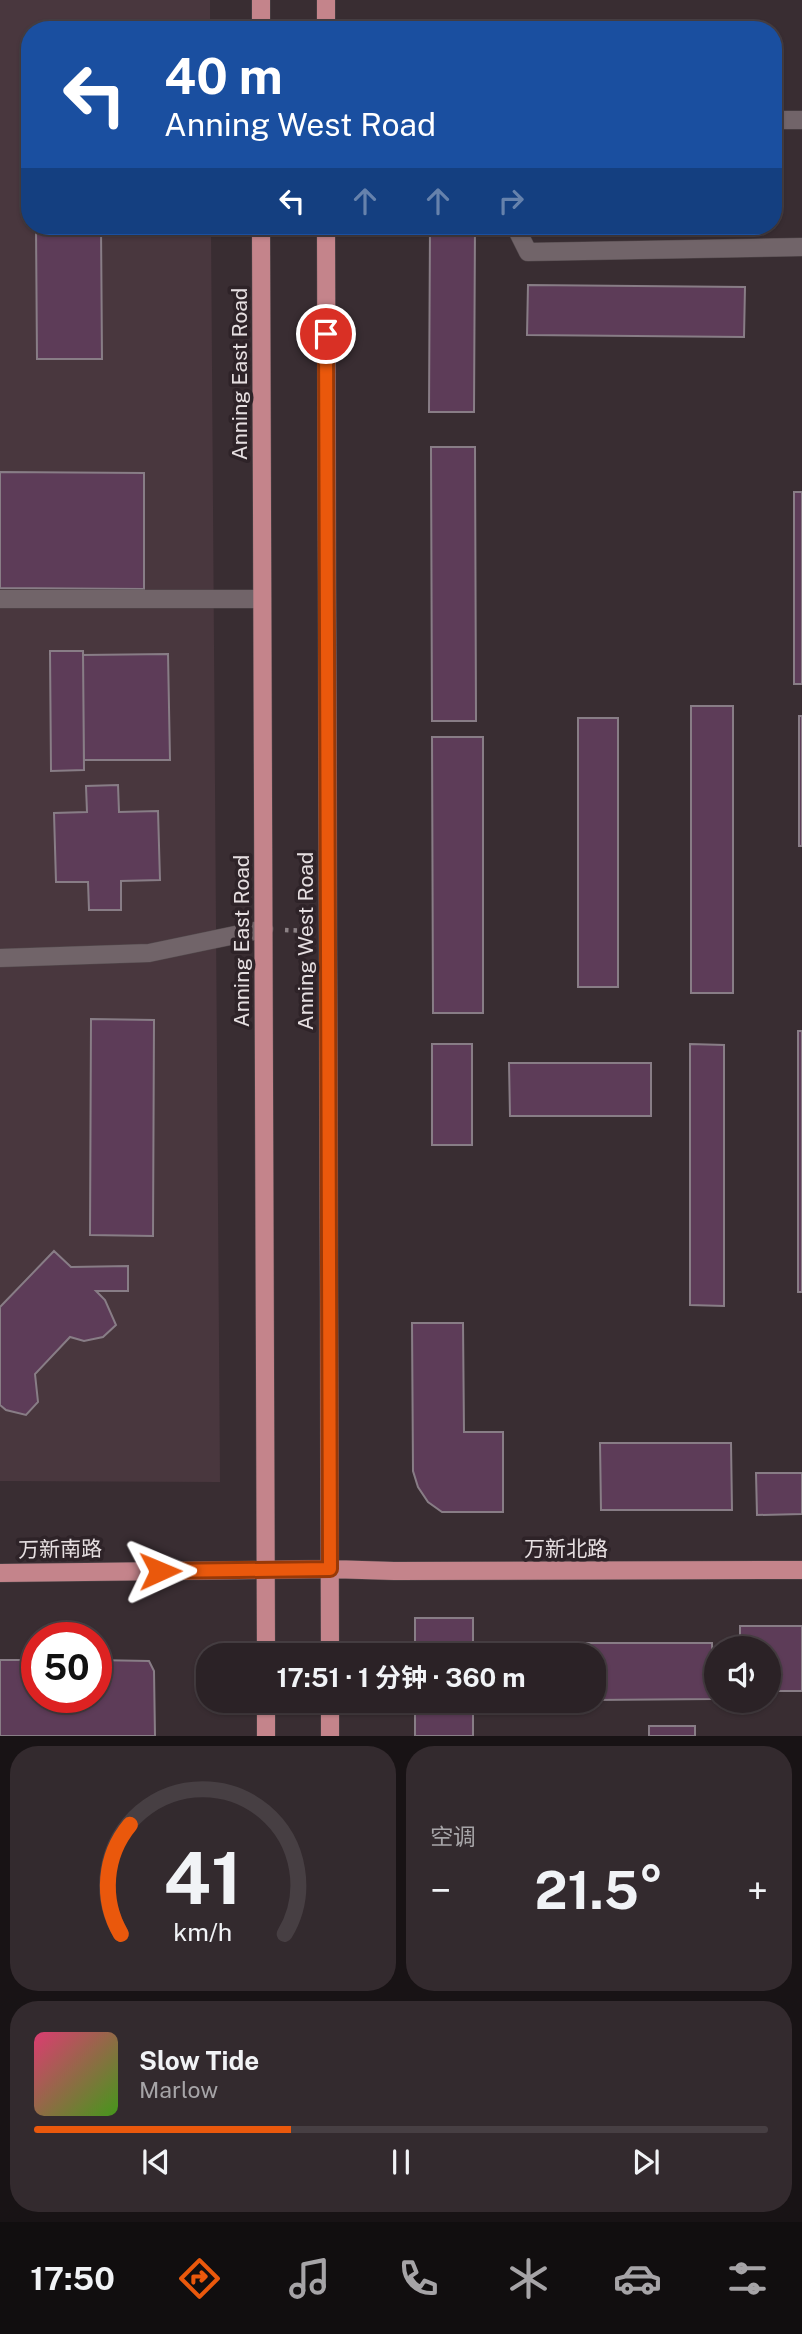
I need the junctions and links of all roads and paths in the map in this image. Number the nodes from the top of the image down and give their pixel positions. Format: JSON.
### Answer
{"nodes":[{"id":1,"x":261,"y":0,"type":"edge"},
{"id":2,"x":326,"y":0,"type":"edge"},
{"id":3,"x":261,"y":21,"type":"edge"},
{"id":4,"x":326,"y":21,"type":"edge"},
{"id":5,"x":782,"y":120,"type":"edge"},
{"id":6,"x":802,"y":120,"type":"edge"},
{"id":7,"x":261,"y":235,"type":"edge"},
{"id":8,"x":326,"y":235,"type":"edge"},
{"id":9,"x":520,"y":235,"type":"edge"},
{"id":10,"x":802,"y":247,"type":"edge"},
{"id":11,"x":0,"y":598,"type":"edge"},
{"id":12,"x":262,"y":598,"type":"junction"},
{"id":13,"x":264,"y":929,"type":"junction"},
{"id":14,"x":328,"y":932,"type":"junction"},
{"id":15,"x":0,"y":958,"type":"edge"},
{"id":16,"x":266,"y":1569,"type":"junction"},
{"id":17,"x":330,"y":1569,"type":"junction"},
{"id":18,"x":802,"y":1570,"type":"edge"},
{"id":19,"x":0,"y":1573,"type":"edge"},
{"id":20,"x":266,"y":1643,"type":"edge"},
{"id":21,"x":330,"y":1643,"type":"edge"},
{"id":22,"x":266,"y":1713,"type":"edge"},
{"id":23,"x":330,"y":1713,"type":"edge"},
{"id":24,"x":266,"y":1735,"type":"edge"},
{"id":25,"x":330,"y":1735,"type":"edge"}],
"edges":[{"from":1,"to":3,"type":"main road"},
{"from":2,"to":4,"type":"main road"},
{"from":5,"to":6,"type":"street"},
{"from":7,"to":12,"type":"main road","name":"Anning East Road"},
{"from":8,"to":14,"type":"main road","name":"Anning West Road"},
{"from":9,"to":10,"type":"street"},
{"from":11,"to":12,"type":"street"},
{"from":12,"to":13,"type":"main road","name":"Anning East Road"},
{"from":13,"to":14,"type":"path"},
{"from":13,"to":15,"type":"street"},
{"from":13,"to":16,"type":"main road","name":"Anning East Road"},
{"from":14,"to":17,"type":"main road","name":"Anning West Road"},
{"from":16,"to":17,"type":"main road","name":"万新南路"},
{"from":16,"to":19,"type":"main road","name":"万新南路"},
{"from":16,"to":20,"type":"main road","name":"Anning East Road"},
{"from":17,"to":18,"type":"main road","name":"万新北路"},
{"from":17,"to":21,"type":"main road","name":"Anning West Road"},
{"from":22,"to":24,"type":"main road"},
{"from":23,"to":25,"type":"main road"}]}
